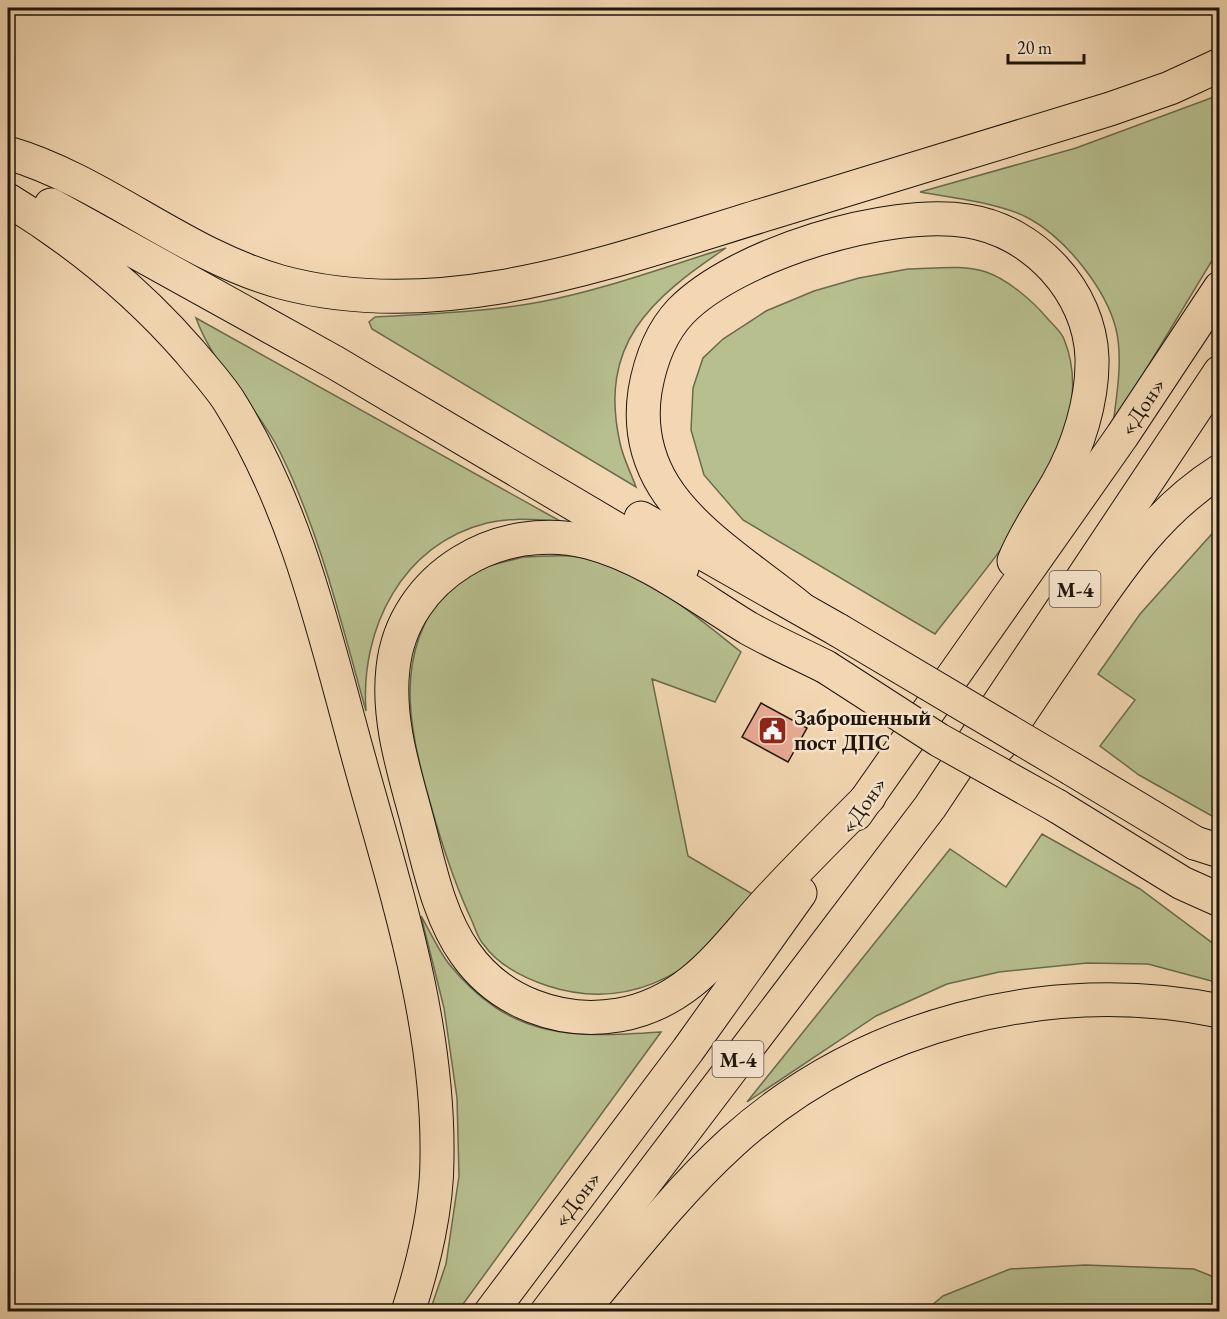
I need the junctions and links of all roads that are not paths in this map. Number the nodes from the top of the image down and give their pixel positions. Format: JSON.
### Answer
{"nodes":[{"id":1,"x":1220,"y":65,"type":"edge"},
{"id":2,"x":8,"y":153,"type":"edge"},
{"id":3,"x":8,"y":162,"type":"edge"},
{"id":4,"x":8,"y":181,"type":"edge"},
{"id":5,"x":8,"y":201,"type":"edge"},
{"id":6,"x":1220,"y":288,"type":"edge"},
{"id":7,"x":1220,"y":372,"type":"edge"},
{"id":8,"x":1220,"y":471,"type":"edge"},
{"id":9,"x":799,"y":607,"type":"junction"},
{"id":10,"x":986,"y":629,"type":"junction"},
{"id":11,"x":826,"y":667,"type":"junction"},
{"id":12,"x":869,"y":797,"type":"junction"},
{"id":13,"x":930,"y":807,"type":"junction"},
{"id":14,"x":1207,"y":847,"type":"edge"},
{"id":15,"x":1220,"y":900,"type":"edge"},
{"id":16,"x":1220,"y":1011,"type":"edge"},
{"id":17,"x":408,"y":1311,"type":"edge"},
{"id":18,"x":491,"y":1311,"type":"edge"},
{"id":19,"x":547,"y":1311,"type":"edge"},
{"id":20,"x":581,"y":1311,"type":"edge"}],
"edges":[{"from":1,"to":2,"type":"main road"},
{"from":3,"to":9,"type":"main road"},
{"from":4,"to":11,"type":"main road"},
{"from":5,"to":17,"type":"main road"},
{"from":6,"to":10,"type":"main road","name":"«Дон»","number":"М-4"},
{"from":7,"to":13,"type":"main road","name":"«Дон»","number":"М-4"},
{"from":8,"to":13,"type":"main road"},
{"from":9,"to":10,"type":"main road"},
{"from":9,"to":14,"type":"main road","bridge":true},
{"from":10,"to":12,"type":"main road","name":"«Дон»","number":"М-4"},
{"from":11,"to":12,"type":"main road"},
{"from":11,"to":15,"type":"main road","bridge":true},
{"from":12,"to":18,"type":"main road","name":"«Дон»","number":"М-4"},
{"from":13,"to":19,"type":"main road","name":"«Дон»","number":"М-4"},
{"from":16,"to":20,"type":"main road"}]}
